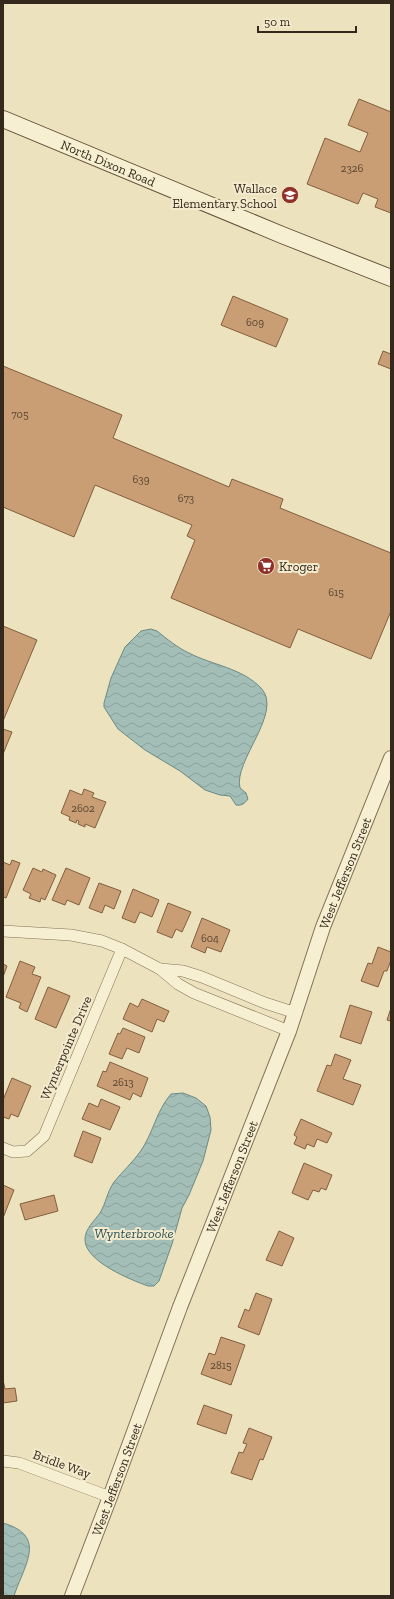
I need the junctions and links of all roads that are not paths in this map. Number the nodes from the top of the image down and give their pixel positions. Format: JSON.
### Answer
{"nodes":[{"id":1,"x":3,"y":119,"type":"edge"},
{"id":2,"x":391,"y":278,"type":"edge"},
{"id":3,"x":391,"y":758,"type":"edge"},
{"id":4,"x":3,"y":931,"type":"edge"},
{"id":5,"x":122,"y":949,"type":"junction"},
{"id":6,"x":160,"y":969,"type":"junction"},
{"id":7,"x":296,"y":1013,"type":"junction"},
{"id":8,"x":290,"y":1031,"type":"junction"},
{"id":9,"x":3,"y":1148,"type":"edge"},
{"id":10,"x":3,"y":1461,"type":"edge"},
{"id":11,"x":110,"y":1497,"type":"junction"},
{"id":12,"x":72,"y":1596,"type":"edge"}],
"edges":[{"from":1,"to":2,"type":"main road","name":"North Dixon Road"},
{"from":3,"to":7,"type":"street","name":"West Jefferson Street"},
{"from":4,"to":5,"type":"street"},
{"from":5,"to":6,"type":"street"},
{"from":5,"to":9,"type":"street","name":"Wynterpointe Drive"},
{"from":6,"to":7,"type":"street"},
{"from":6,"to":8,"type":"street"},
{"from":7,"to":8,"type":"street","name":"West Jefferson Street"},
{"from":8,"to":11,"type":"street","name":"West Jefferson Street"},
{"from":10,"to":11,"type":"street","name":"Bridle Way"},
{"from":11,"to":12,"type":"street","name":"West Jefferson Street"}]}
